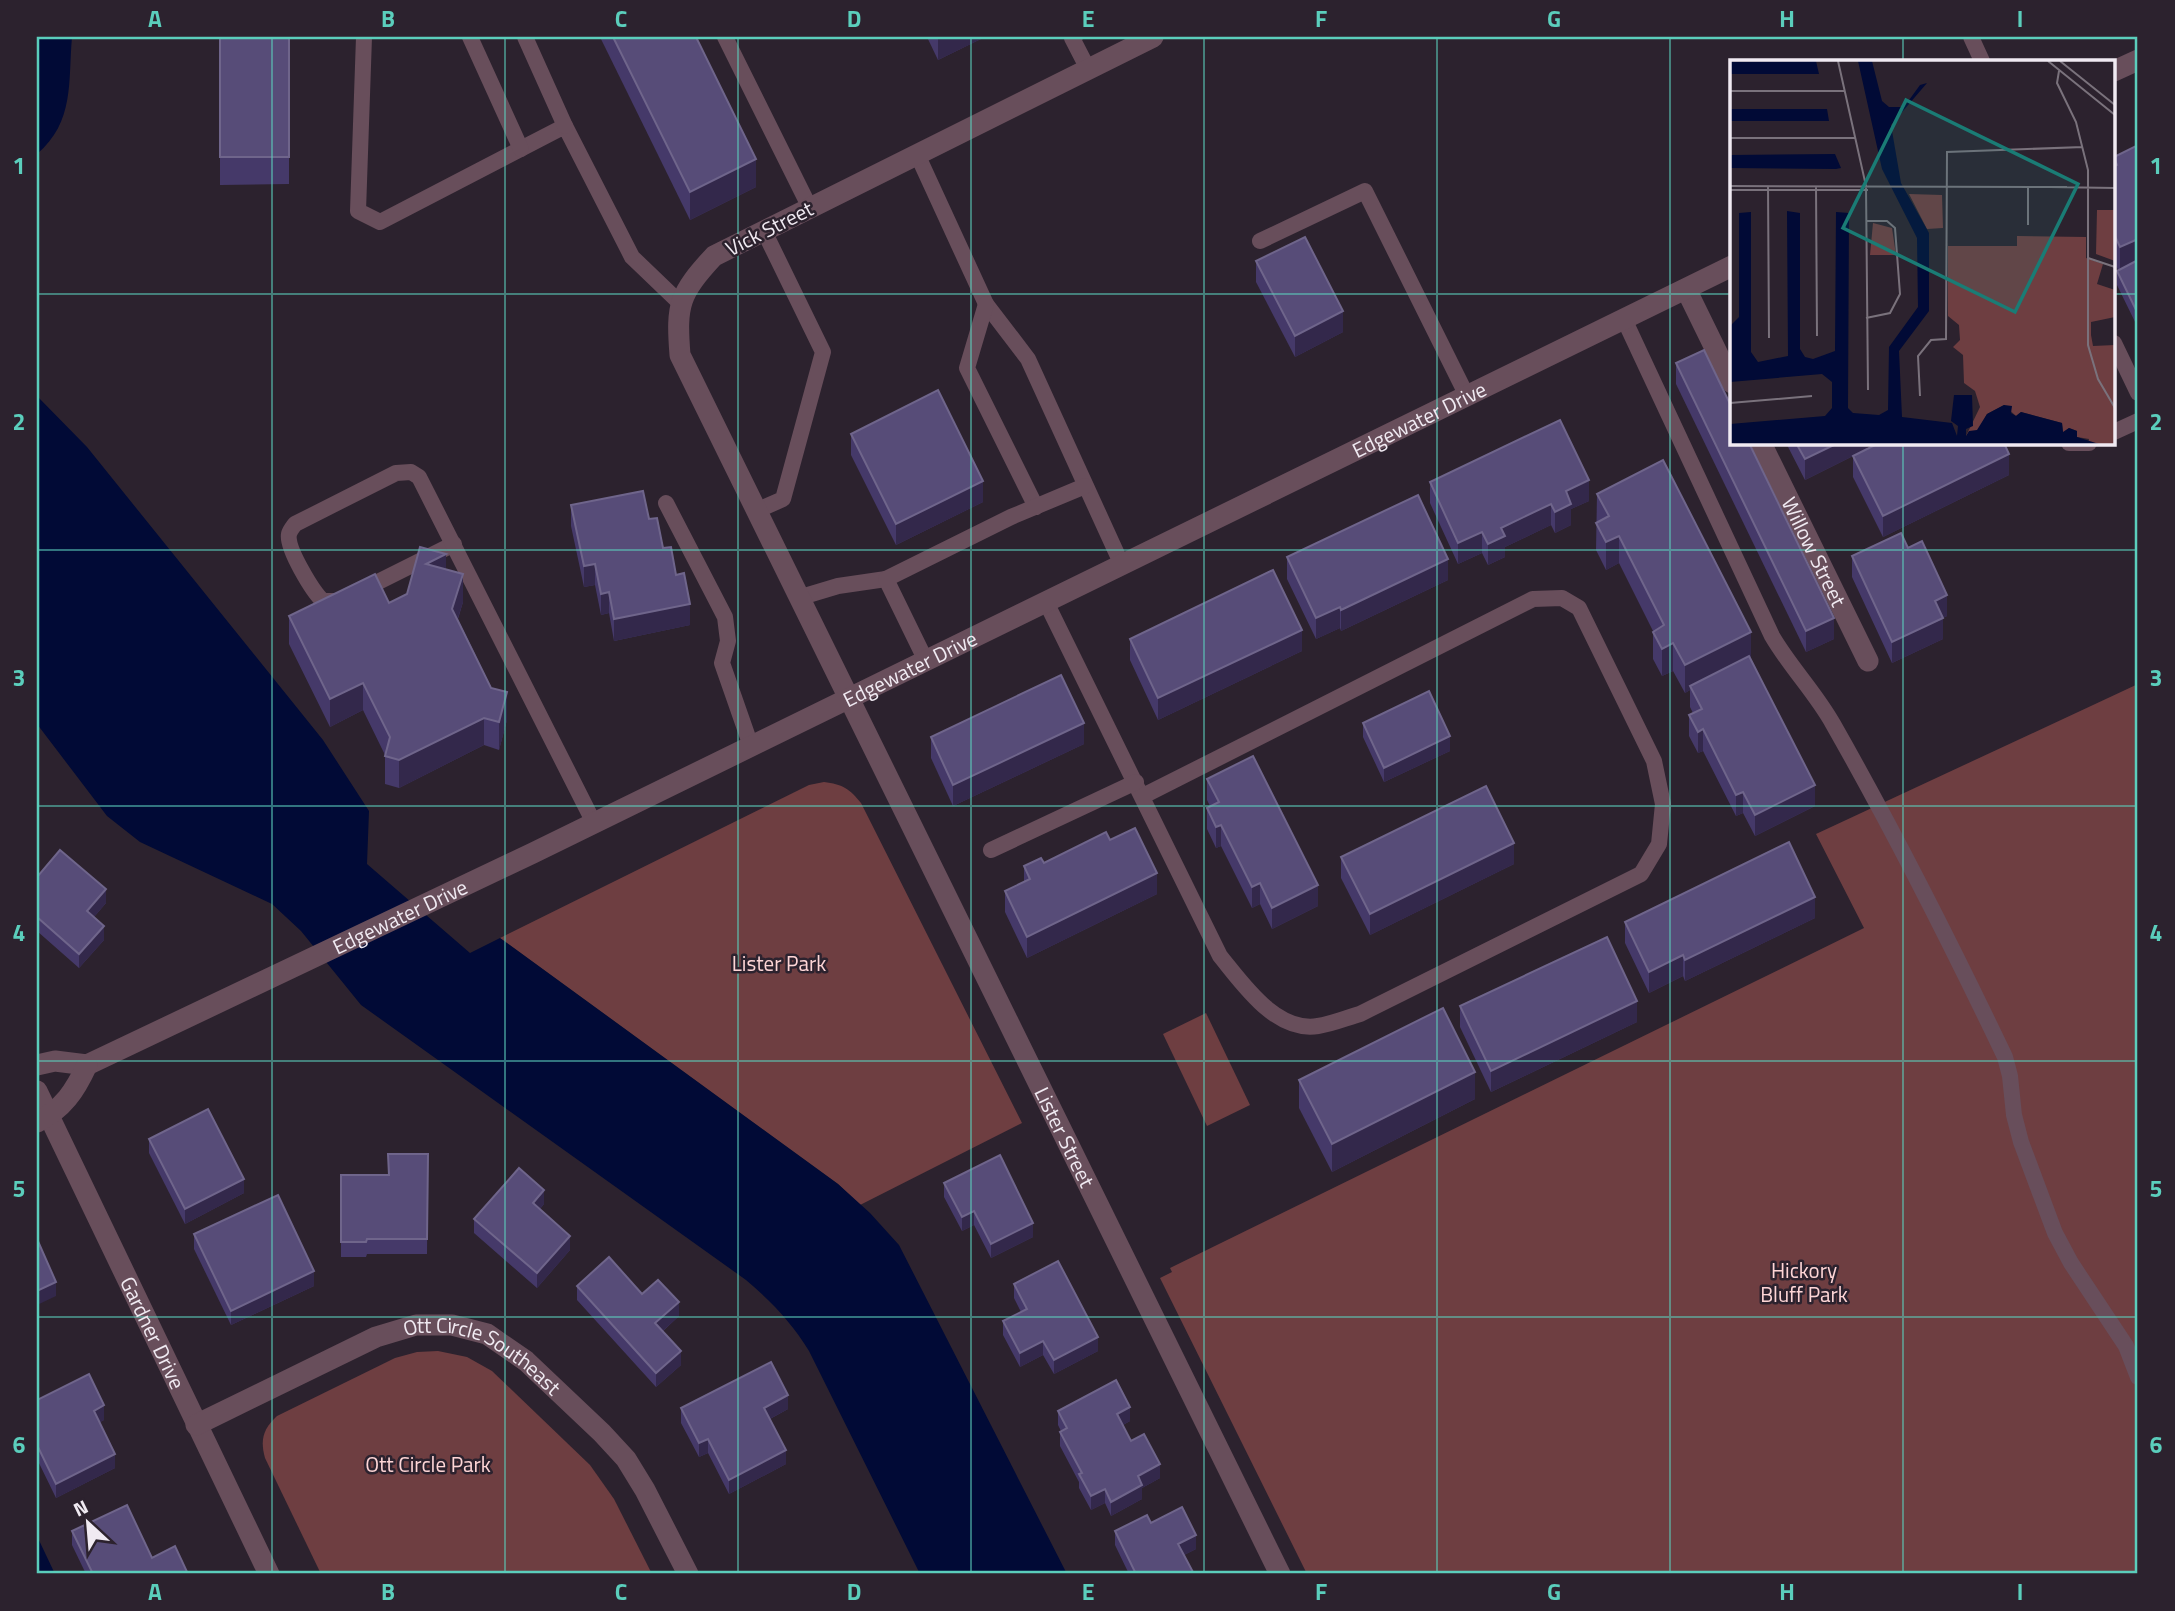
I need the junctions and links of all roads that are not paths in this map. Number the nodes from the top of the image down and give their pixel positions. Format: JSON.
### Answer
{"nodes":[{"id":1,"x":364,"y":37,"type":"edge"},
{"id":2,"x":470,"y":37,"type":"edge"},
{"id":3,"x":525,"y":37,"type":"edge"},
{"id":4,"x":724,"y":37,"type":"edge"},
{"id":5,"x":1075,"y":37,"type":"edge"},
{"id":6,"x":1153,"y":37,"type":"edge"},
{"id":7,"x":1970,"y":37,"type":"edge"},
{"id":8,"x":1982,"y":60,"type":"edge"},
{"id":9,"x":2138,"y":60,"type":"edge"},
{"id":10,"x":1088,"y":69,"type":"junction"},
{"id":11,"x":2116,"y":70,"type":"edge"},
{"id":12,"x":565,"y":126,"type":"junction"},
{"id":13,"x":521,"y":149,"type":"junction"},
{"id":14,"x":917,"y":154,"type":"junction"},
{"id":15,"x":810,"y":208,"type":"junction"},
{"id":16,"x":764,"y":231,"type":"junction"},
{"id":17,"x":1260,"y":242,"type":"dead end"},
{"id":18,"x":1730,"y":267,"type":"edge"},
{"id":19,"x":1686,"y":289,"type":"junction"},
{"id":20,"x":985,"y":303,"type":"junction"},
{"id":21,"x":681,"y":304,"type":"junction"},
{"id":22,"x":1624,"y":319,"type":"junction"},
{"id":23,"x":2116,"y":347,"type":"edge"},
{"id":24,"x":1730,"y":379,"type":"edge"},
{"id":25,"x":2138,"y":393,"type":"edge"},
{"id":26,"x":1467,"y":396,"type":"junction"},
{"id":27,"x":2138,"y":421,"type":"edge"},
{"id":28,"x":2116,"y":431,"type":"edge"},
{"id":29,"x":1762,"y":444,"type":"edge"},
{"id":30,"x":1085,"y":486,"type":"junction"},
{"id":31,"x":666,"y":503,"type":"dead end"},
{"id":32,"x":1036,"y":507,"type":"junction"},
{"id":33,"x":756,"y":512,"type":"junction"},
{"id":34,"x":454,"y":544,"type":"junction"},
{"id":35,"x":1122,"y":565,"type":"junction"},
{"id":36,"x":886,"y":579,"type":"junction"},
{"id":37,"x":798,"y":598,"type":"junction"},
{"id":38,"x":1046,"y":602,"type":"junction"},
{"id":39,"x":926,"y":661,"type":"junction"},
{"id":40,"x":1868,"y":661,"type":"dead end"},
{"id":41,"x":848,"y":699,"type":"junction"},
{"id":42,"x":751,"y":746,"type":"junction"},
{"id":43,"x":1140,"y":789,"type":"junction"},
{"id":44,"x":594,"y":823,"type":"junction"},
{"id":45,"x":991,"y":850,"type":"dead end"},
{"id":46,"x":37,"y":1065,"type":"edge"},
{"id":47,"x":87,"y":1065,"type":"junction"},
{"id":48,"x":37,"y":1091,"type":"edge"},
{"id":49,"x":43,"y":1119,"type":"edge"},
{"id":50,"x":2138,"y":1377,"type":"edge"},
{"id":51,"x":196,"y":1425,"type":"junction"},
{"id":52,"x":269,"y":1574,"type":"edge"},
{"id":53,"x":688,"y":1574,"type":"edge"},
{"id":54,"x":1280,"y":1574,"type":"edge"}],
"edges":[{"from":1,"to":13,"type":"lane"},
{"from":2,"to":13,"type":"lane"},
{"from":3,"to":12,"type":"lane"},
{"from":4,"to":15,"type":"lane"},
{"from":5,"to":10,"type":"lane"},
{"from":6,"to":10,"type":"street","name":"Vick Street"},
{"from":7,"to":8,"type":"lane"},
{"from":9,"to":11,"type":"street"},
{"from":10,"to":14,"type":"street","name":"Vick Street"},
{"from":12,"to":13,"type":"lane"},
{"from":12,"to":21,"type":"lane"},
{"from":14,"to":15,"type":"street","name":"Vick Street"},
{"from":14,"to":20,"type":"lane"},
{"from":15,"to":16,"type":"street","name":"Vick Street"},
{"from":16,"to":21,"type":"street","name":"Vick Street"},
{"from":16,"to":33,"type":"lane"},
{"from":17,"to":26,"type":"lane"},
{"from":18,"to":19,"type":"street","name":"Edgewater Drive"},
{"from":19,"to":22,"type":"street","name":"Edgewater Drive"},
{"from":19,"to":24,"type":"street"},
{"from":20,"to":30,"type":"lane"},
{"from":20,"to":32,"type":"lane"},
{"from":21,"to":33,"type":"street","name":"Vick Street"},
{"from":22,"to":26,"type":"street","name":"Edgewater Drive"},
{"from":22,"to":50,"type":"lane"},
{"from":23,"to":25,"type":"lane"},
{"from":26,"to":35,"type":"street","name":"Edgewater Drive"},
{"from":27,"to":28,"type":"lane"},
{"from":29,"to":40,"type":"street","name":"Willow Street"},
{"from":30,"to":32,"type":"lane"},
{"from":30,"to":35,"type":"lane"},
{"from":31,"to":42,"type":"lane"},
{"from":32,"to":36,"type":"lane"},
{"from":33,"to":37,"type":"street","name":"Vick Street"},
{"from":34,"to":34,"type":"lane"},
{"from":34,"to":44,"type":"lane"},
{"from":35,"to":38,"type":"street","name":"Edgewater Drive"},
{"from":36,"to":37,"type":"lane"},
{"from":36,"to":39,"type":"lane"},
{"from":37,"to":41,"type":"street","name":"Vick Street"},
{"from":38,"to":39,"type":"street","name":"Edgewater Drive"},
{"from":38,"to":43,"type":"lane"},
{"from":39,"to":41,"type":"street","name":"Edgewater Drive"},
{"from":41,"to":42,"type":"street","name":"Edgewater Drive"},
{"from":41,"to":54,"type":"street","name":"Lister Street"},
{"from":42,"to":44,"type":"street","name":"Edgewater Drive"},
{"from":43,"to":43,"type":"lane"},
{"from":43,"to":45,"type":"lane"},
{"from":44,"to":47,"type":"street","name":"Edgewater Drive"},
{"from":46,"to":47,"type":"street"},
{"from":47,"to":49,"type":"street"},
{"from":48,"to":49,"type":"street","name":"Gardner Drive"},
{"from":49,"to":51,"type":"street","name":"Gardner Drive"},
{"from":51,"to":52,"type":"street","name":"Gardner Drive"},
{"from":51,"to":53,"type":"street","name":"Ott Circle Southeast"}]}
